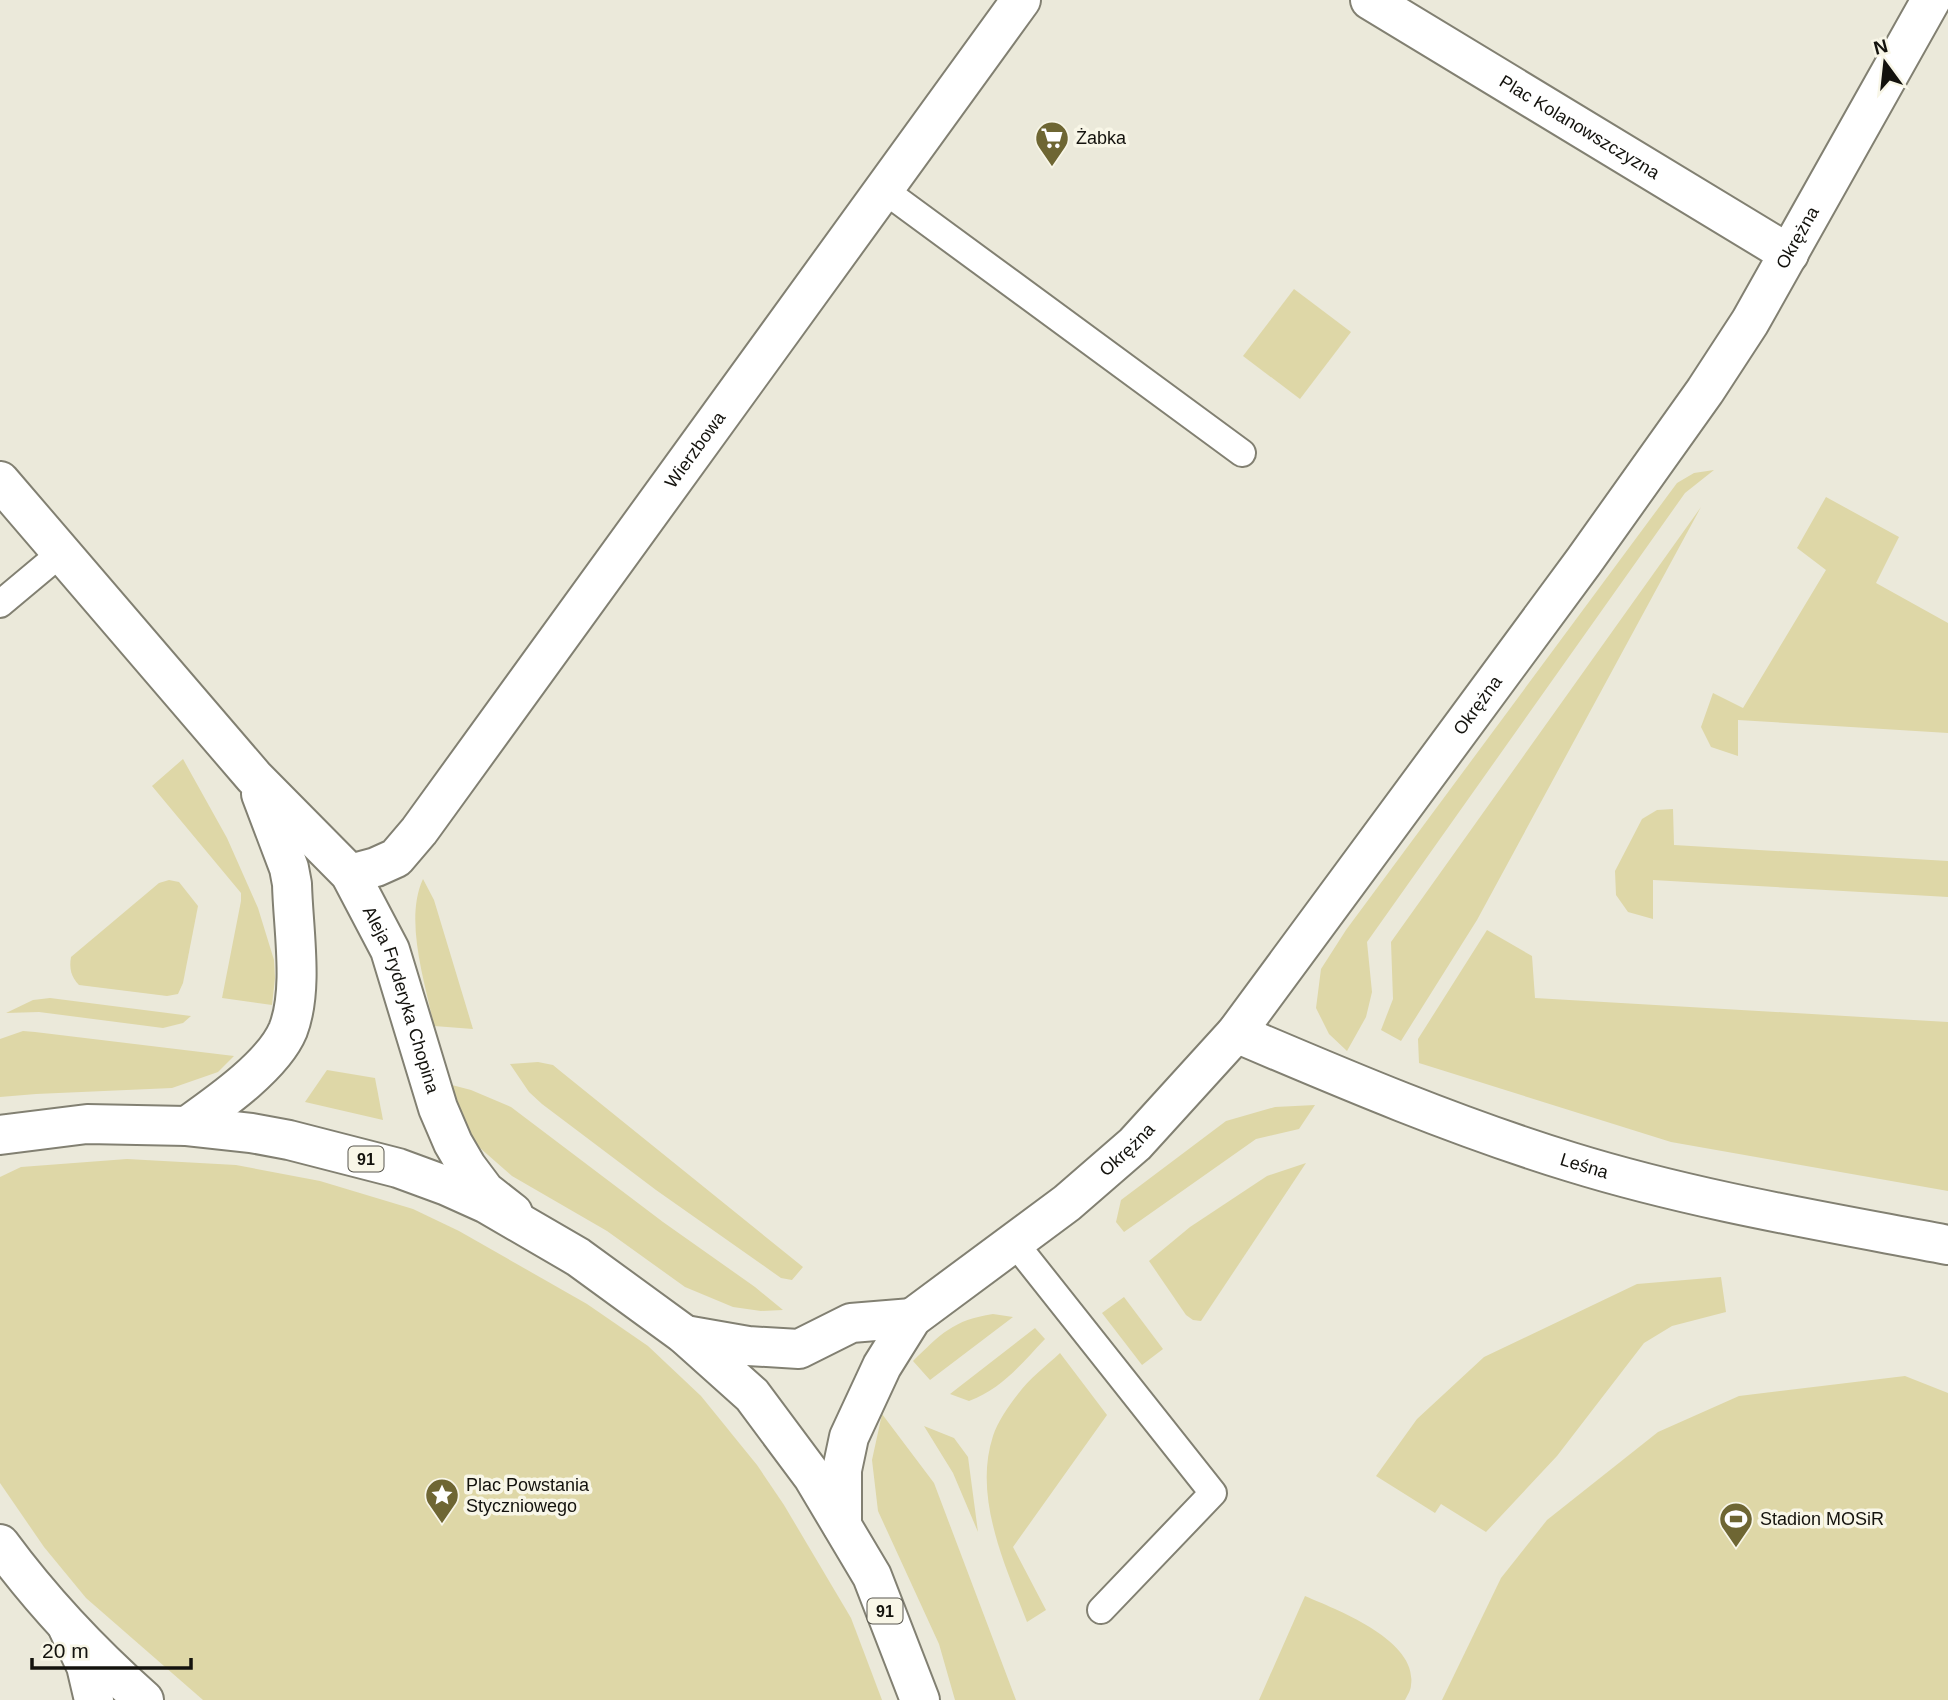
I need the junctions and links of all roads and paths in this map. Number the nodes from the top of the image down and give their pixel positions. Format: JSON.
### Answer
{"nodes":[{"id":1,"x":1021,"y":0,"type":"edge"},
{"id":2,"x":1370,"y":0,"type":"edge"},
{"id":3,"x":1931,"y":0,"type":"edge"},
{"id":4,"x":884,"y":190,"type":"junction"},
{"id":5,"x":1788,"y":254,"type":"junction"},
{"id":6,"x":1242,"y":453,"type":"dead end"},
{"id":7,"x":0,"y":481,"type":"edge"},
{"id":8,"x":61,"y":553,"type":"junction"},
{"id":9,"x":0,"y":604,"type":"edge"},
{"id":10,"x":254,"y":778,"type":"junction"},
{"id":11,"x":350,"y":874,"type":"junction"},
{"id":12,"x":1236,"y":1033,"type":"junction"},
{"id":13,"x":187,"y":1126,"type":"junction"},
{"id":14,"x":3,"y":1133,"type":"edge"},
{"id":15,"x":534,"y":1229,"type":"junction"},
{"id":16,"x":1014,"y":1242,"type":"junction"},
{"id":17,"x":1948,"y":1245,"type":"edge"},
{"id":18,"x":912,"y":1318,"type":"junction"},
{"id":19,"x":685,"y":1335,"type":"junction"},
{"id":20,"x":842,"y":1525,"type":"junction"},
{"id":21,"x":0,"y":1544,"type":"edge"},
{"id":22,"x":1101,"y":1610,"type":"dead end"},
{"id":23,"x":65,"y":1623,"type":"junction"},
{"id":24,"x":94,"y":1700,"type":"edge"},
{"id":25,"x":144,"y":1700,"type":"edge"},
{"id":26,"x":920,"y":1700,"type":"edge"}],
"edges":[{"from":1,"to":4,"type":"street","name":"Wierzbowa"},
{"from":2,"to":5,"type":"street","name":"Plac Kolanowszczyzna"},
{"from":3,"to":5,"type":"street","name":"Okrężna"},
{"from":4,"to":6,"type":"lane"},
{"from":4,"to":11,"type":"street","name":"Wierzbowa"},
{"from":5,"to":12,"type":"street","name":"Okrężna"},
{"from":7,"to":8,"type":"street","name":"Aleja Fryderyka Chopina"},
{"from":8,"to":9,"type":"lane"},
{"from":8,"to":10,"type":"street","name":"Aleja Fryderyka Chopina"},
{"from":10,"to":11,"type":"street","name":"Aleja Fryderyka Chopina"},
{"from":10,"to":13,"type":"street","name":"Aleja Fryderyka Chopina"},
{"from":11,"to":15,"type":"street","name":"Aleja Fryderyka Chopina"},
{"from":12,"to":16,"type":"street","name":"Okrężna"},
{"from":12,"to":17,"type":"street","name":"Leśna"},
{"from":13,"to":14,"type":"street","number":"91"},
{"from":13,"to":15,"type":"street","number":"91"},
{"from":15,"to":19,"type":"street","number":"91"},
{"from":16,"to":18,"type":"street","name":"Okrężna"},
{"from":16,"to":22,"type":"lane"},
{"from":18,"to":19,"type":"street"},
{"from":18,"to":20,"type":"street","name":"Okrężna"},
{"from":19,"to":20,"type":"street","number":"91"},
{"from":20,"to":26,"type":"street","number":"91"},
{"from":21,"to":23,"type":"street"},
{"from":23,"to":24,"type":"street"},
{"from":23,"to":25,"type":"street"}]}
